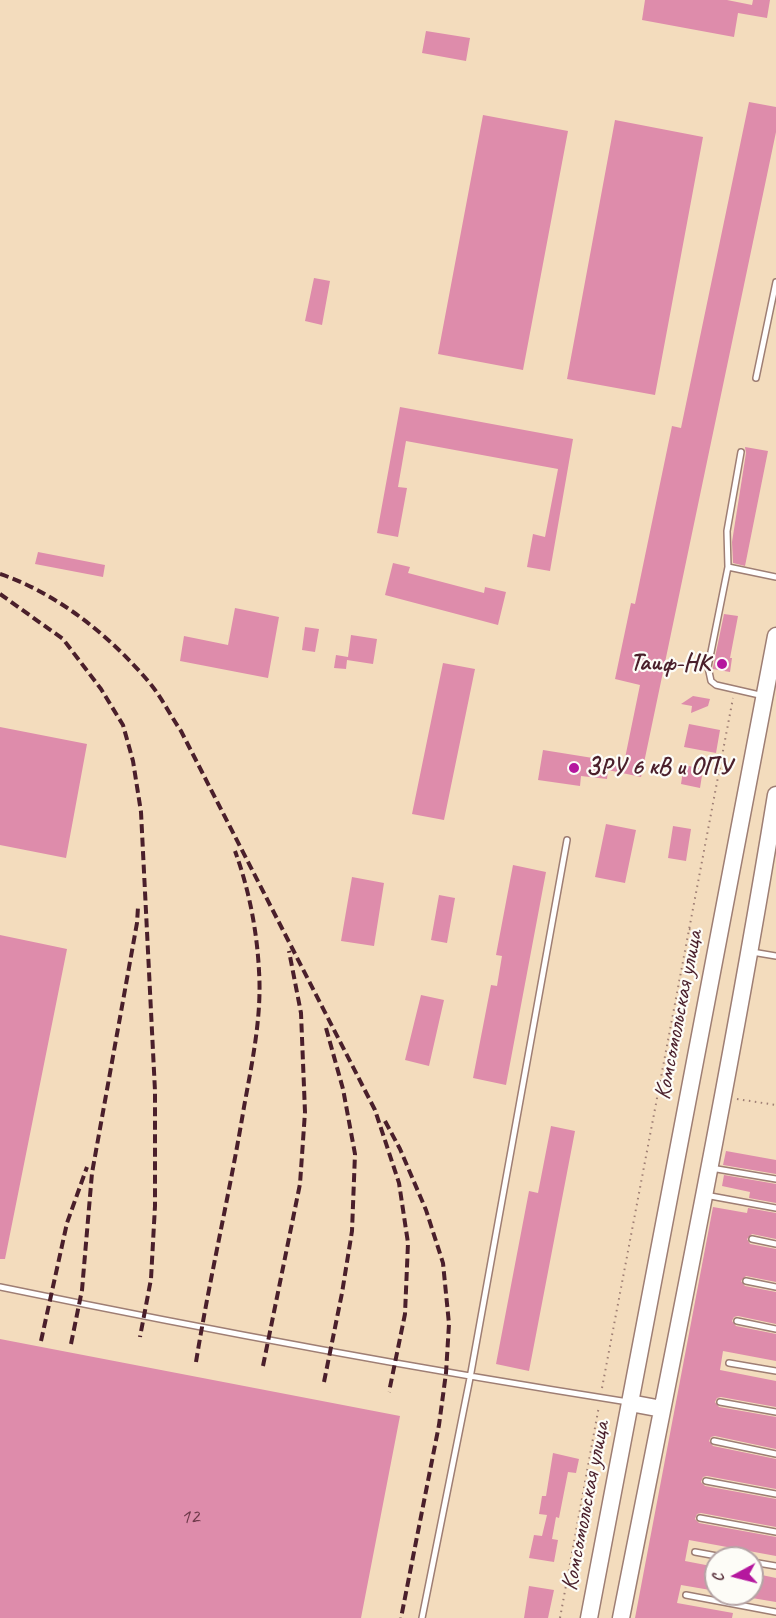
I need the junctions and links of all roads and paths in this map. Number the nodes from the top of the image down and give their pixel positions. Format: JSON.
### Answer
{"nodes":[{"id":1,"x":776,"y":282,"type":"edge"},
{"id":2,"x":756,"y":378,"type":"dead end"},
{"id":3,"x":741,"y":452,"type":"dead end"},
{"id":4,"x":728,"y":567,"type":"junction"},
{"id":5,"x":776,"y":578,"type":"edge"},
{"id":6,"x":776,"y":636,"type":"edge"},
{"id":7,"x":735,"y":690,"type":"junction"},
{"id":8,"x":765,"y":696,"type":"junction"},
{"id":9,"x":776,"y":795,"type":"edge"},
{"id":10,"x":567,"y":840,"type":"dead end"},
{"id":11,"x":689,"y":929,"type":"junction"},
{"id":12,"x":712,"y":934,"type":"dead end"},
{"id":13,"x":750,"y":952,"type":"junction"},
{"id":14,"x":776,"y":956,"type":"edge"},
{"id":15,"x":737,"y":1099,"type":"dead end"},
{"id":16,"x":776,"y":1105,"type":"edge"},
{"id":17,"x":709,"y":1168,"type":"junction"},
{"id":18,"x":776,"y":1179,"type":"edge"},
{"id":19,"x":704,"y":1195,"type":"junction"},
{"id":20,"x":776,"y":1208,"type":"edge"},
{"id":21,"x":752,"y":1239,"type":"dead end"},
{"id":22,"x":776,"y":1244,"type":"edge"},
{"id":23,"x":746,"y":1281,"type":"dead end"},
{"id":24,"x":0,"y":1287,"type":"edge"},
{"id":25,"x":776,"y":1287,"type":"edge"},
{"id":26,"x":737,"y":1321,"type":"dead end"},
{"id":27,"x":776,"y":1329,"type":"edge"},
{"id":28,"x":729,"y":1363,"type":"dead end"},
{"id":29,"x":776,"y":1371,"type":"edge"},
{"id":30,"x":470,"y":1378,"type":"junction"},
{"id":31,"x":600,"y":1398,"type":"junction"},
{"id":32,"x":720,"y":1402,"type":"dead end"},
{"id":33,"x":630,"y":1403,"type":"junction"},
{"id":34,"x":662,"y":1408,"type":"junction"},
{"id":35,"x":776,"y":1412,"type":"edge"},
{"id":36,"x":714,"y":1442,"type":"dead end"},
{"id":37,"x":776,"y":1454,"type":"edge"},
{"id":38,"x":706,"y":1481,"type":"dead end"},
{"id":39,"x":776,"y":1494,"type":"edge"},
{"id":40,"x":700,"y":1518,"type":"dead end"},
{"id":41,"x":776,"y":1533,"type":"edge"},
{"id":42,"x":695,"y":1552,"type":"dead end"},
{"id":43,"x":704,"y":1554,"type":"edge"},
{"id":44,"x":686,"y":1595,"type":"dead end"},
{"id":45,"x":776,"y":1612,"type":"edge"},
{"id":46,"x":422,"y":1618,"type":"edge"},
{"id":47,"x":560,"y":1618,"type":"edge"},
{"id":48,"x":589,"y":1618,"type":"edge"},
{"id":49,"x":621,"y":1618,"type":"edge"}],
"edges":[{"from":1,"to":2,"type":"lane"},
{"from":3,"to":4,"type":"lane"},
{"from":4,"to":5,"type":"lane"},
{"from":4,"to":7,"type":"lane"},
{"from":6,"to":8,"type":"main road","name":"Комсомольская улица"},
{"from":7,"to":8,"type":"lane"},
{"from":7,"to":11,"type":"path"},
{"from":8,"to":33,"type":"main road","name":"Комсомольская улица"},
{"from":9,"to":13,"type":"main road"},
{"from":10,"to":30,"type":"lane"},
{"from":11,"to":12,"type":"path"},
{"from":11,"to":31,"type":"path"},
{"from":13,"to":14,"type":"lane"},
{"from":13,"to":17,"type":"main road"},
{"from":15,"to":16,"type":"path"},
{"from":17,"to":18,"type":"lane"},
{"from":17,"to":19,"type":"main road"},
{"from":19,"to":20,"type":"lane"},
{"from":19,"to":34,"type":"main road"},
{"from":21,"to":22,"type":"lane"},
{"from":23,"to":25,"type":"lane"},
{"from":24,"to":30,"type":"lane"},
{"from":26,"to":27,"type":"lane"},
{"from":28,"to":29,"type":"lane"},
{"from":30,"to":31,"type":"lane"},
{"from":30,"to":46,"type":"lane"},
{"from":31,"to":33,"type":"lane"},
{"from":31,"to":47,"type":"path"},
{"from":32,"to":35,"type":"lane"},
{"from":33,"to":34,"type":"main road","name":"Комсомольская улица"},
{"from":33,"to":48,"type":"main road","name":"Комсомольская улица"},
{"from":34,"to":49,"type":"main road"},
{"from":36,"to":37,"type":"lane"},
{"from":38,"to":39,"type":"lane"},
{"from":40,"to":41,"type":"lane"},
{"from":42,"to":43,"type":"lane"},
{"from":44,"to":45,"type":"lane"}]}
